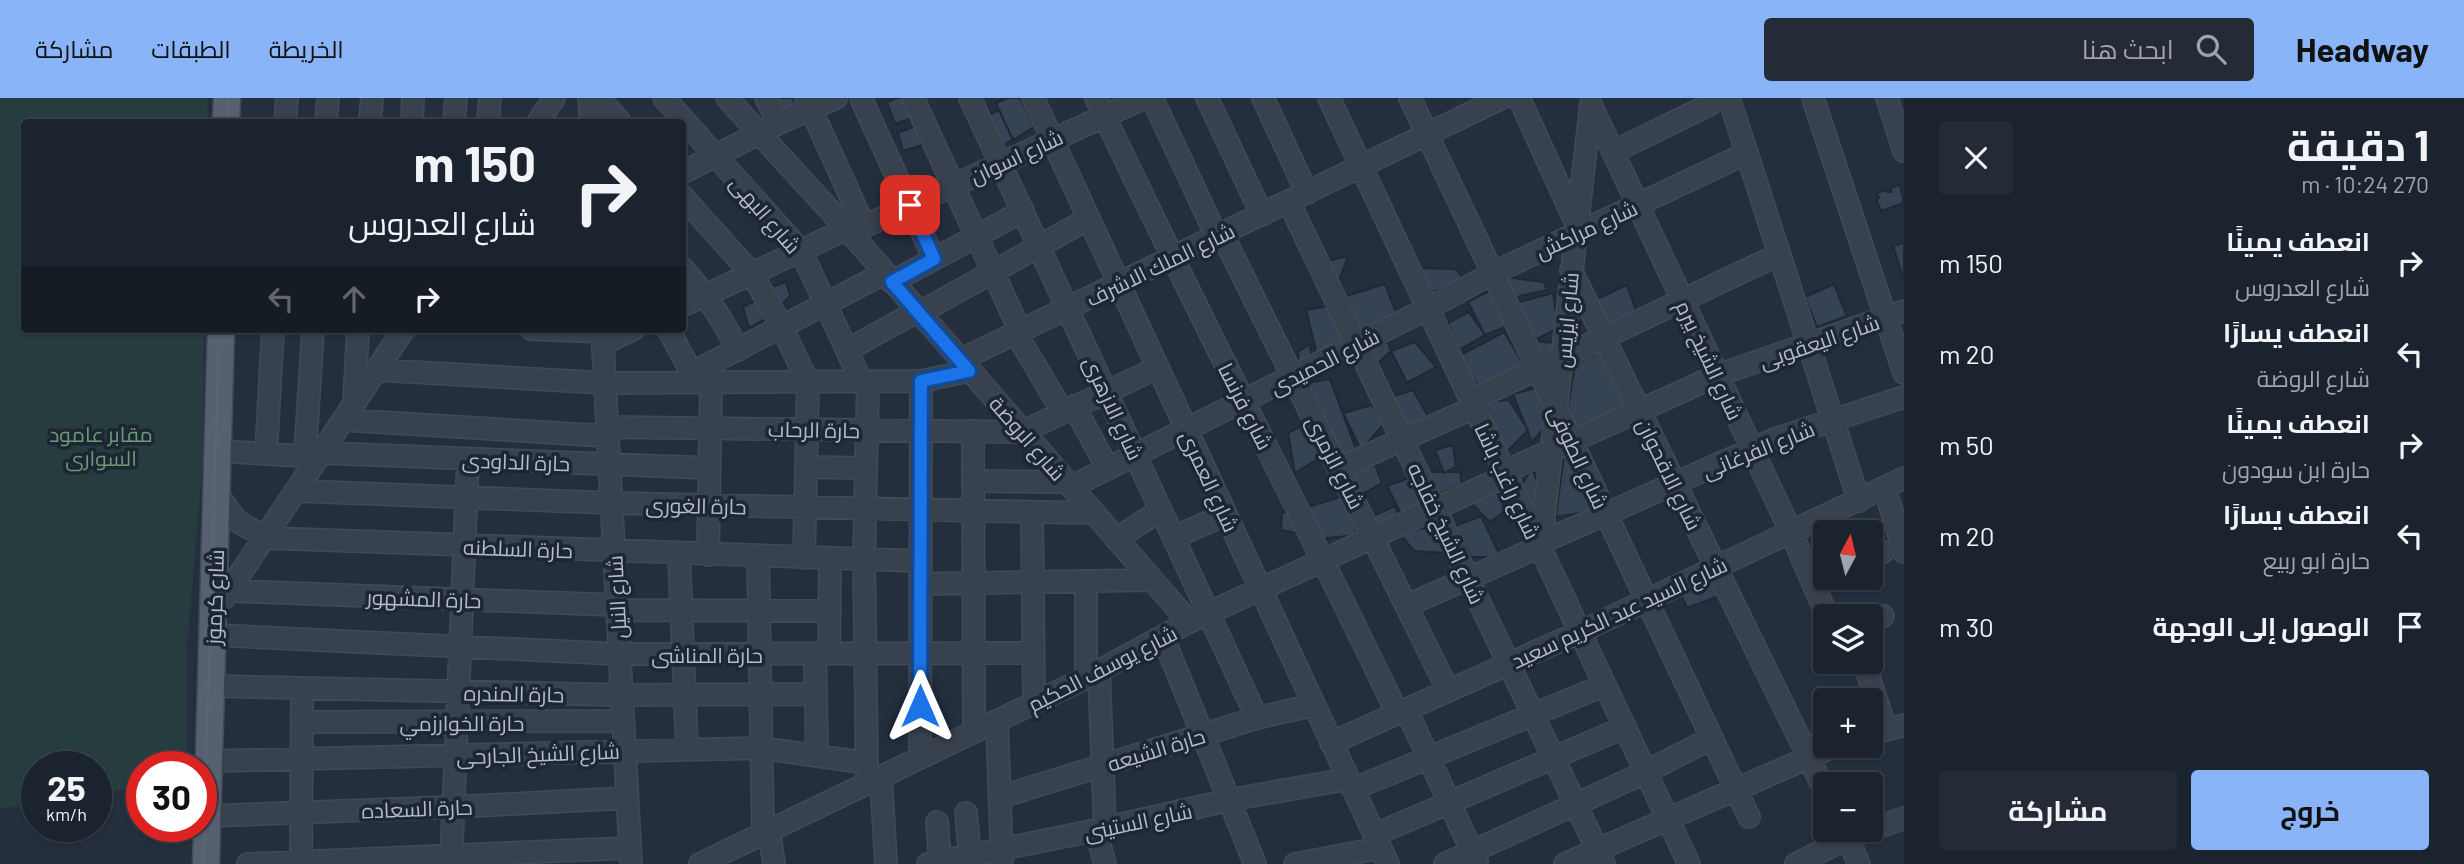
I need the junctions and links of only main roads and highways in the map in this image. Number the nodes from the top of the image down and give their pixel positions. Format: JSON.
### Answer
{"nodes":[{"id":1,"x":227,"y":98,"type":"edge"},
{"id":2,"x":226,"y":119,"type":"edge"},
{"id":3,"x":221,"y":333,"type":"edge"},
{"id":4,"x":206,"y":864,"type":"edge"}],
"edges":[{"from":1,"to":2,"type":"main road"},
{"from":3,"to":4,"type":"main road","name":"شارع كرموز"}]}
